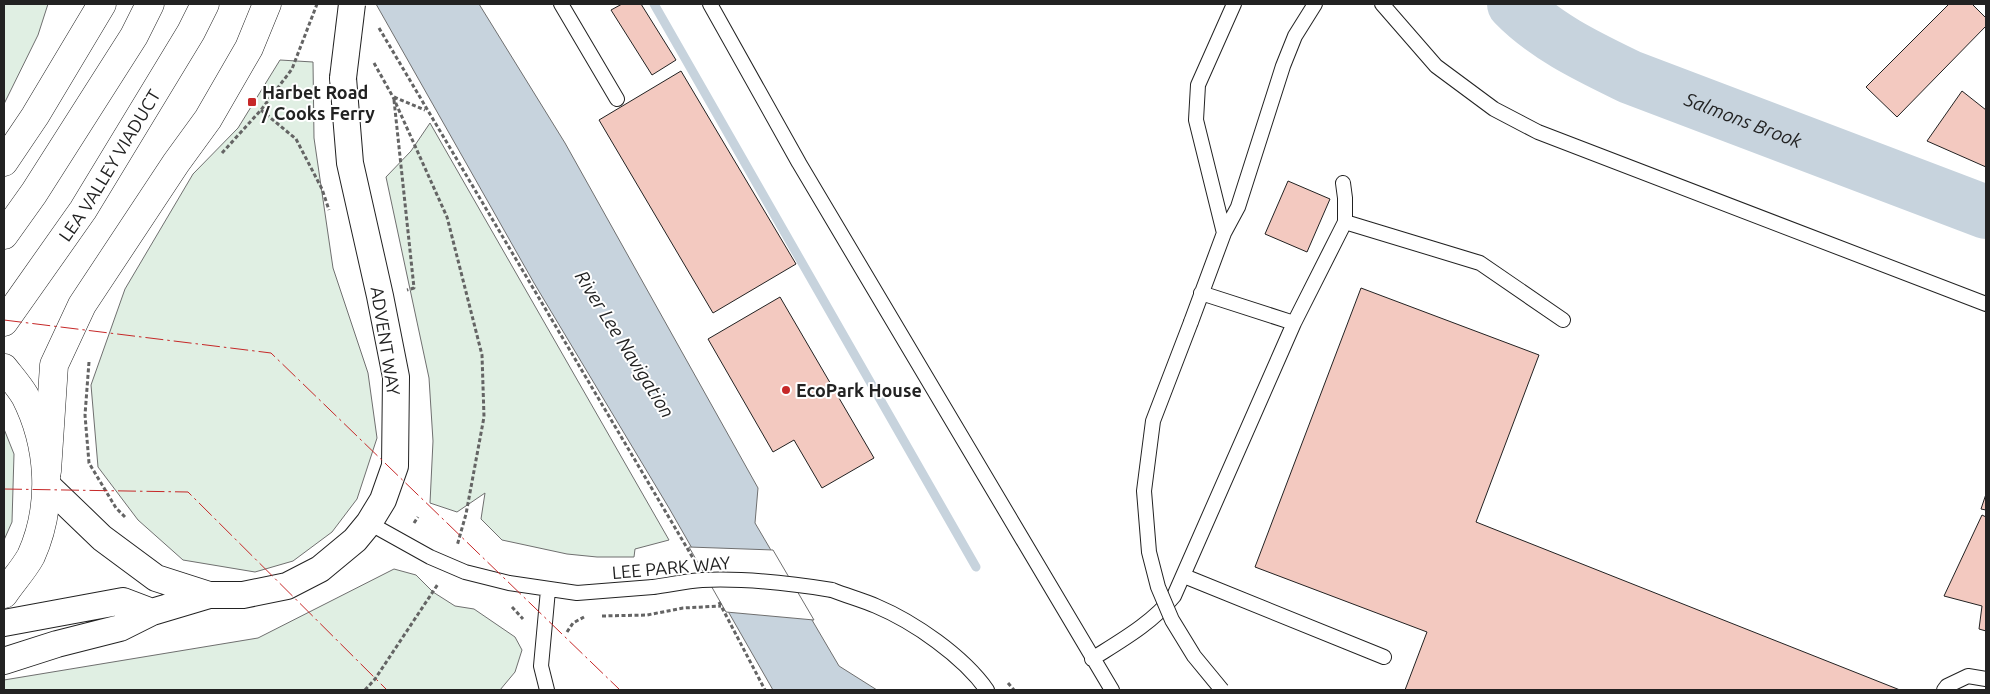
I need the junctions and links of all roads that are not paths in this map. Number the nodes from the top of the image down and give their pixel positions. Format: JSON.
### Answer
{"nodes":[{"id":1,"x":102,"y":4,"type":"edge"},
{"id":2,"x":150,"y":4,"type":"edge"},
{"id":3,"x":206,"y":4,"type":"edge"},
{"id":4,"x":267,"y":4,"type":"edge"},
{"id":5,"x":352,"y":4,"type":"edge"},
{"id":6,"x":561,"y":4,"type":"edge"},
{"id":7,"x":710,"y":4,"type":"edge"},
{"id":8,"x":1234,"y":4,"type":"edge"},
{"id":9,"x":1315,"y":4,"type":"edge"},
{"id":10,"x":1382,"y":4,"type":"edge"},
{"id":11,"x":616,"y":99,"type":"dead end"},
{"id":12,"x":4,"y":162,"type":"edge"},
{"id":13,"x":1343,"y":183,"type":"dead end"},
{"id":14,"x":1345,"y":222,"type":"junction"},
{"id":15,"x":1224,"y":233,"type":"junction"},
{"id":16,"x":4,"y":235,"type":"edge"},
{"id":17,"x":1202,"y":292,"type":"junction"},
{"id":18,"x":1986,"y":304,"type":"edge"},
{"id":19,"x":1563,"y":320,"type":"dead end"},
{"id":20,"x":4,"y":322,"type":"edge"},
{"id":21,"x":1294,"y":323,"type":"junction"},
{"id":22,"x":4,"y":368,"type":"edge"},
{"id":23,"x":47,"y":478,"type":"junction"},
{"id":24,"x":369,"y":523,"type":"junction"},
{"id":25,"x":1184,"y":576,"type":"junction"},
{"id":26,"x":548,"y":590,"type":"junction"},
{"id":27,"x":4,"y":594,"type":"edge"},
{"id":28,"x":209,"y":595,"type":"junction"},
{"id":29,"x":152,"y":612,"type":"junction"},
{"id":30,"x":4,"y":623,"type":"edge"},
{"id":31,"x":1384,"y":657,"type":"dead end"},
{"id":32,"x":1092,"y":659,"type":"junction"},
{"id":33,"x":4,"y":661,"type":"edge"},
{"id":34,"x":1986,"y":679,"type":"edge"},
{"id":35,"x":547,"y":690,"type":"edge"},
{"id":36,"x":987,"y":690,"type":"edge"},
{"id":37,"x":1112,"y":690,"type":"edge"},
{"id":38,"x":1222,"y":690,"type":"edge"},
{"id":39,"x":1944,"y":690,"type":"edge"}],
"edges":[{"from":1,"to":12,"type":"main road"},
{"from":2,"to":16,"type":"main road"},
{"from":3,"to":20,"type":"main road","name":"LEA VALLEY VIADUCT"},
{"from":4,"to":23,"type":"main road"},
{"from":5,"to":24,"type":"street","name":"ADVENT WAY","bridge":true},
{"from":6,"to":11,"type":"lane"},
{"from":7,"to":32,"type":"lane"},
{"from":8,"to":15,"type":"lane"},
{"from":9,"to":15,"type":"lane"},
{"from":10,"to":18,"type":"lane"},
{"from":13,"to":14,"type":"lane"},
{"from":14,"to":19,"type":"lane"},
{"from":14,"to":21,"type":"lane"},
{"from":15,"to":17,"type":"lane"},
{"from":17,"to":21,"type":"lane"},
{"from":17,"to":38,"type":"lane","bridge":true},
{"from":21,"to":25,"type":"lane"},
{"from":22,"to":23,"type":"main road"},
{"from":23,"to":27,"type":"main road"},
{"from":23,"to":28,"type":"street"},
{"from":24,"to":26,"type":"lane","name":"LEE PARK WAY"},
{"from":24,"to":28,"type":"street","name":"ADVENT WAY"},
{"from":25,"to":31,"type":"lane"},
{"from":25,"to":32,"type":"lane"},
{"from":26,"to":35,"type":"lane"},
{"from":26,"to":36,"type":"lane","name":"LEE PARK WAY","bridge":true},
{"from":28,"to":29,"type":"street"},
{"from":29,"to":30,"type":"street"},
{"from":29,"to":33,"type":"street"},
{"from":32,"to":37,"type":"lane"},
{"from":34,"to":39,"type":"lane"}]}
